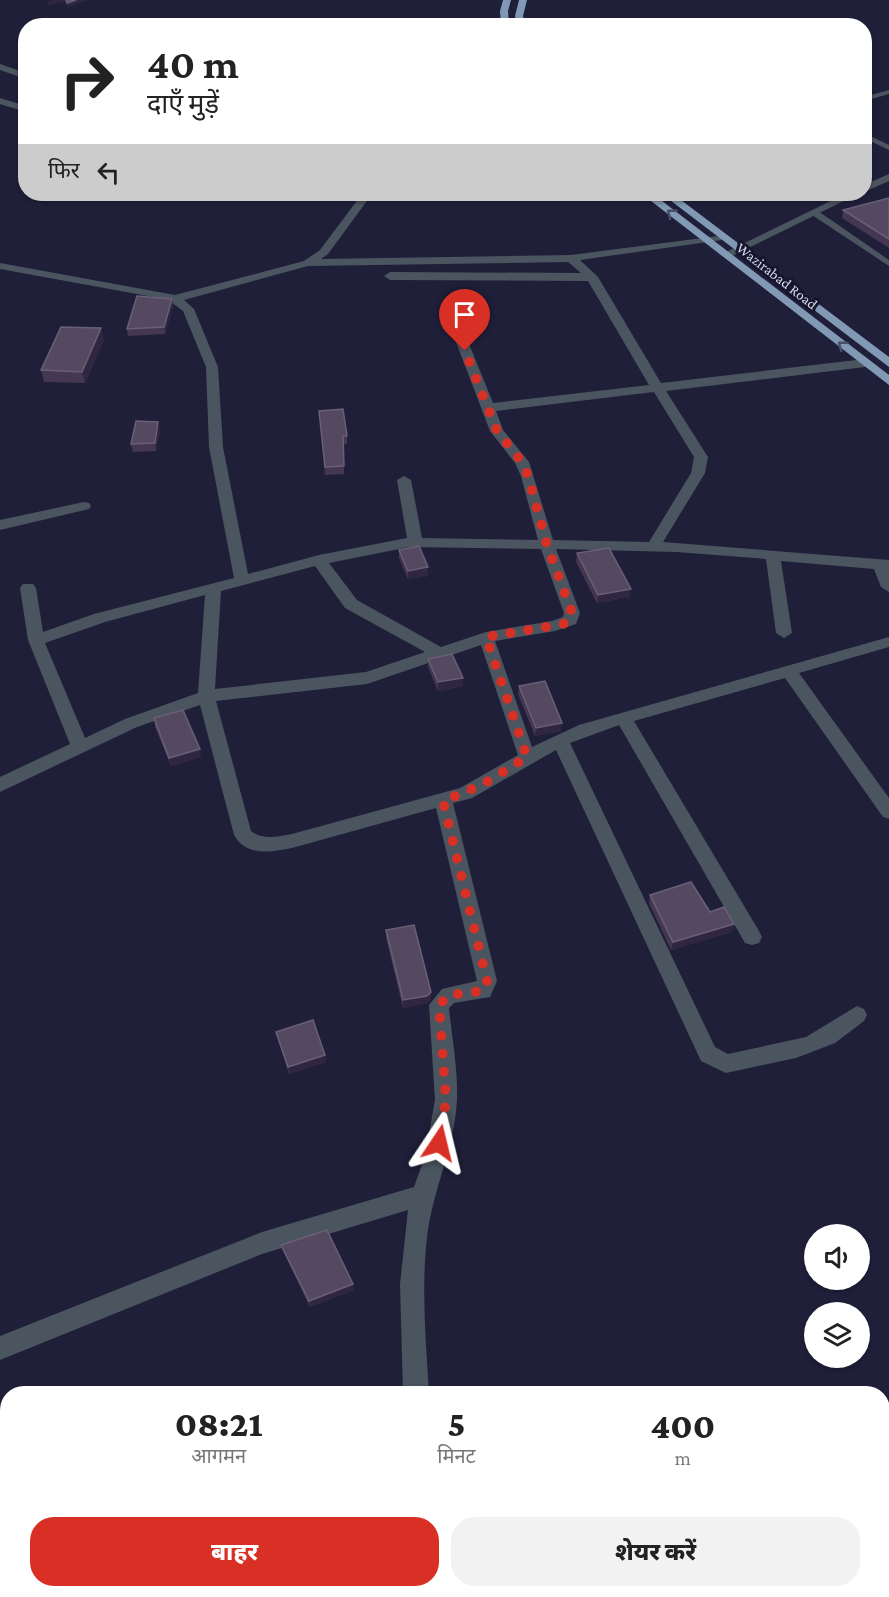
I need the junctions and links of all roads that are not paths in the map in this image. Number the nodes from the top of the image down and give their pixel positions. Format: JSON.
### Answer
{"nodes":[{"id":1,"x":507,"y":0,"type":"edge"},
{"id":2,"x":523,"y":0,"type":"edge"},
{"id":3,"x":504,"y":18,"type":"edge"},
{"id":4,"x":519,"y":18,"type":"edge"},
{"id":5,"x":0,"y":67,"type":"edge"},
{"id":6,"x":18,"y":73,"type":"edge"},
{"id":7,"x":889,"y":92,"type":"edge"},
{"id":8,"x":872,"y":97,"type":"edge"},
{"id":9,"x":0,"y":100,"type":"edge"},
{"id":10,"x":18,"y":106,"type":"edge"},
{"id":11,"x":872,"y":139,"type":"edge"},
{"id":12,"x":889,"y":148,"type":"edge"},
{"id":13,"x":889,"y":177,"type":"edge"},
{"id":14,"x":872,"y":185,"type":"edge"},
{"id":15,"x":362,"y":201,"type":"edge"},
{"id":16,"x":656,"y":201,"type":"edge"},
{"id":17,"x":675,"y":201,"type":"edge"},
{"id":18,"x":838,"y":201,"type":"edge"},
{"id":19,"x":815,"y":213,"type":"junction"},
{"id":20,"x":722,"y":237,"type":"junction"},
{"id":21,"x":705,"y":239,"type":"junction"},
{"id":22,"x":739,"y":249,"type":"junction"},
{"id":23,"x":726,"y":255,"type":"junction"},
{"id":24,"x":571,"y":258,"type":"junction"},
{"id":25,"x":438,"y":260,"type":"junction"},
{"id":26,"x":308,"y":263,"type":"junction"},
{"id":27,"x":889,"y":264,"type":"edge"},
{"id":28,"x":0,"y":266,"type":"edge"},
{"id":29,"x":390,"y":276,"type":"dead end"},
{"id":30,"x":429,"y":278,"type":"junction"},
{"id":31,"x":592,"y":278,"type":"junction"},
{"id":32,"x":175,"y":299,"type":"junction"},
{"id":33,"x":458,"y":329,"type":"dead end"},
{"id":34,"x":866,"y":363,"type":"junction"},
{"id":35,"x":889,"y":363,"type":"edge"},
{"id":36,"x":889,"y":381,"type":"edge"},
{"id":37,"x":657,"y":386,"type":"junction"},
{"id":38,"x":488,"y":408,"type":"junction"},
{"id":39,"x":404,"y":480,"type":"dead end"},
{"id":40,"x":84,"y":506,"type":"dead end"},
{"id":41,"x":0,"y":525,"type":"edge"},
{"id":42,"x":415,"y":542,"type":"junction"},
{"id":43,"x":547,"y":545,"type":"junction"},
{"id":44,"x":653,"y":547,"type":"junction"},
{"id":45,"x":773,"y":555,"type":"junction"},
{"id":46,"x":319,"y":560,"type":"junction"},
{"id":47,"x":884,"y":565,"type":"edge"},
{"id":48,"x":242,"y":581,"type":"junction"},
{"id":49,"x":889,"y":587,"type":"edge"},
{"id":50,"x":28,"y":588,"type":"dead end"},
{"id":51,"x":213,"y":588,"type":"junction"},
{"id":52,"x":784,"y":633,"type":"dead end"},
{"id":53,"x":486,"y":637,"type":"junction"},
{"id":54,"x":36,"y":640,"type":"junction"},
{"id":55,"x":889,"y":642,"type":"edge"},
{"id":56,"x":438,"y":652,"type":"junction"},
{"id":57,"x":789,"y":671,"type":"junction"},
{"id":58,"x":206,"y":696,"type":"junction"},
{"id":59,"x":624,"y":719,"type":"junction"},
{"id":60,"x":560,"y":741,"type":"junction"},
{"id":61,"x":80,"y":747,"type":"junction"},
{"id":62,"x":527,"y":757,"type":"junction"},
{"id":63,"x":0,"y":785,"type":"edge"},
{"id":64,"x":443,"y":801,"type":"junction"},
{"id":65,"x":889,"y":812,"type":"edge"},
{"id":66,"x":752,"y":937,"type":"dead end"},
{"id":67,"x":857,"y":1015,"type":"dead end"},
{"id":68,"x":422,"y":1195,"type":"junction"},
{"id":69,"x":0,"y":1348,"type":"edge"},
{"id":70,"x":417,"y":1386,"type":"edge"}],
"edges":[{"from":1,"to":3,"type":"highway"},
{"from":2,"to":4,"type":"highway"},
{"from":5,"to":6,"type":"street"},
{"from":7,"to":8,"type":"lane"},
{"from":9,"to":10,"type":"street"},
{"from":11,"to":12,"type":"lane"},
{"from":13,"to":14,"type":"street"},
{"from":15,"to":26,"type":"street"},
{"from":21,"to":16,"type":"highway","name":"Wazirabad Road","one_way":true},
{"from":17,"to":20,"type":"highway","name":"Wazirabad Road"},
{"from":18,"to":19,"type":"street"},
{"from":19,"to":22,"type":"street"},
{"from":19,"to":27,"type":"lane"},
{"from":20,"to":21,"type":"street"},
{"from":20,"to":22,"type":"highway","name":"Wazirabad Road"},
{"from":21,"to":23,"type":"highway","name":"Wazirabad Road"},
{"from":21,"to":24,"type":"street"},
{"from":22,"to":23,"type":"street"},
{"from":22,"to":35,"type":"highway","name":"Wazirabad Road"},
{"from":34,"to":23,"type":"highway","name":"Wazirabad Road","one_way":true},
{"from":24,"to":25,"type":"street"},
{"from":24,"to":31,"type":"street"},
{"from":25,"to":26,"type":"street"},
{"from":25,"to":30,"type":"street"},
{"from":26,"to":32,"type":"street"},
{"from":28,"to":32,"type":"street"},
{"from":29,"to":30,"type":"street"},
{"from":30,"to":31,"type":"street"},
{"from":31,"to":37,"type":"street"},
{"from":32,"to":48,"type":"street"},
{"from":33,"to":38,"type":"street"},
{"from":34,"to":36,"type":"highway","name":"Wazirabad Road"},
{"from":34,"to":37,"type":"street"},
{"from":37,"to":38,"type":"street"},
{"from":37,"to":44,"type":"street"},
{"from":38,"to":43,"type":"street"},
{"from":39,"to":42,"type":"street"},
{"from":40,"to":41,"type":"street"},
{"from":42,"to":43,"type":"street"},
{"from":42,"to":46,"type":"street"},
{"from":43,"to":44,"type":"street"},
{"from":43,"to":53,"type":"street"},
{"from":44,"to":45,"type":"street"},
{"from":45,"to":47,"type":"street"},
{"from":45,"to":52,"type":"street"},
{"from":46,"to":48,"type":"street"},
{"from":46,"to":56,"type":"street"},
{"from":47,"to":49,"type":"street"},
{"from":48,"to":51,"type":"street"},
{"from":50,"to":54,"type":"street"},
{"from":51,"to":54,"type":"street"},
{"from":51,"to":58,"type":"street"},
{"from":53,"to":56,"type":"street"},
{"from":53,"to":62,"type":"street"},
{"from":54,"to":61,"type":"street"},
{"from":55,"to":57,"type":"street"},
{"from":56,"to":58,"type":"street"},
{"from":57,"to":59,"type":"street"},
{"from":57,"to":65,"type":"street"},
{"from":58,"to":61,"type":"street"},
{"from":58,"to":64,"type":"street"},
{"from":59,"to":60,"type":"street"},
{"from":59,"to":66,"type":"street"},
{"from":60,"to":62,"type":"street"},
{"from":60,"to":67,"type":"street"},
{"from":61,"to":63,"type":"street"},
{"from":62,"to":64,"type":"street"},
{"from":64,"to":68,"type":"street"},
{"from":68,"to":69,"type":"street"},
{"from":68,"to":70,"type":"street"}]}
